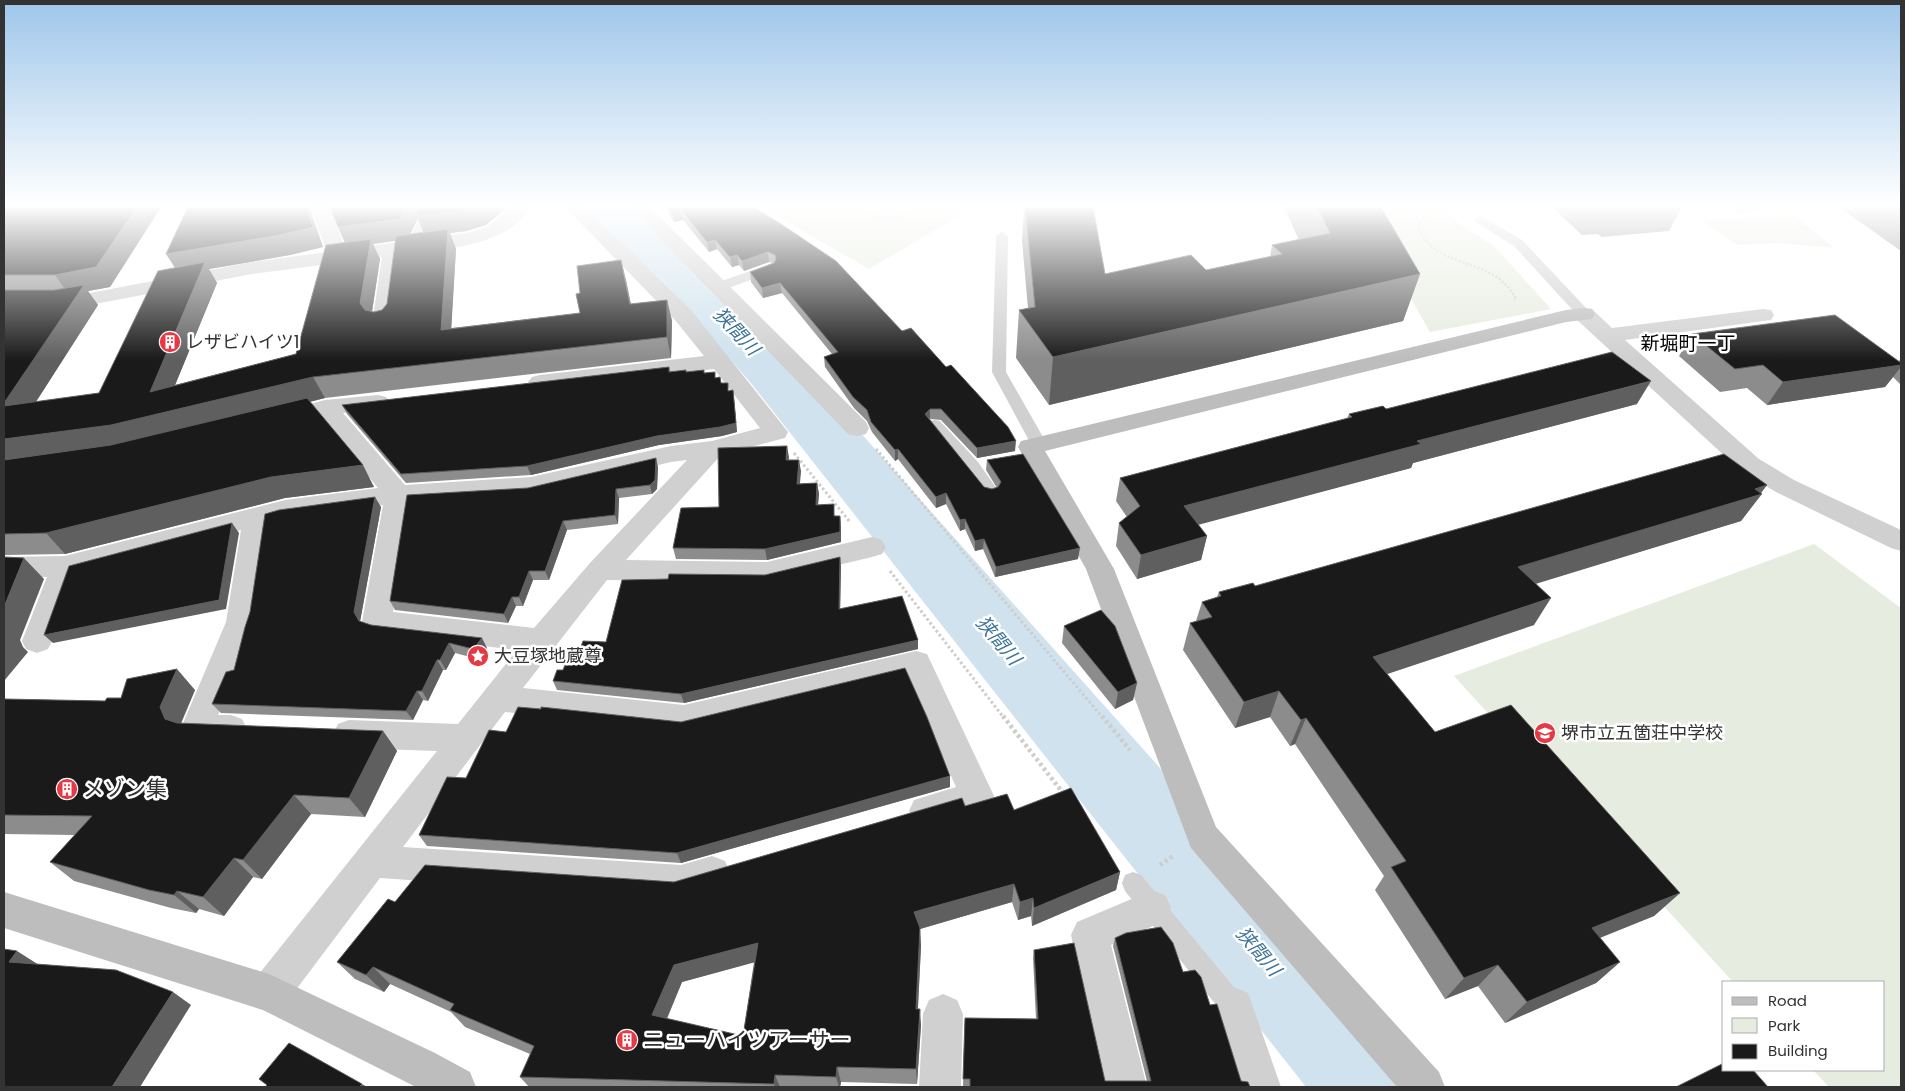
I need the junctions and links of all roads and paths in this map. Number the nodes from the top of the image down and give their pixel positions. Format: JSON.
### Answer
{"nodes":[{"id":1,"x":332,"y":258,"type":"edge"},
{"id":2,"x":401,"y":258,"type":"edge"},
{"id":3,"x":625,"y":258,"type":"edge"},
{"id":4,"x":689,"y":258,"type":"edge"},
{"id":5,"x":1002,"y":258,"type":"edge"},
{"id":6,"x":1453,"y":258,"type":"edge"},
{"id":7,"x":1532,"y":258,"type":"edge"},
{"id":8,"x":770,"y":268,"type":"edge"},
{"id":9,"x":718,"y":287,"type":"junction"},
{"id":10,"x":4,"y":303,"type":"edge"},
{"id":11,"x":1509,"y":304,"type":"dead end"},
{"id":12,"x":1584,"y":314,"type":"junction"},
{"id":13,"x":1763,"y":315,"type":"dead end"},
{"id":14,"x":383,"y":324,"type":"edge"},
{"id":15,"x":1609,"y":335,"type":"junction"},
{"id":16,"x":720,"y":360,"type":"junction"},
{"id":17,"x":522,"y":384,"type":"edge"},
{"id":18,"x":404,"y":399,"type":"edge"},
{"id":19,"x":325,"y":408,"type":"junction"},
{"id":20,"x":259,"y":424,"type":"edge"},
{"id":21,"x":935,"y":425,"type":"edge"},
{"id":22,"x":857,"y":428,"type":"joint"},
{"id":23,"x":776,"y":432,"type":"junction"},
{"id":24,"x":712,"y":449,"type":"junction"},
{"id":25,"x":1031,"y":453,"type":"junction"},
{"id":26,"x":990,"y":463,"type":"edge"},
{"id":27,"x":972,"y":466,"type":"junction"},
{"id":28,"x":990,"y":492,"type":"edge"},
{"id":29,"x":398,"y":494,"type":"junction"},
{"id":30,"x":257,"y":516,"type":"junction"},
{"id":31,"x":1901,"y":541,"type":"edge"},
{"id":32,"x":872,"y":547,"type":"junction"},
{"id":33,"x":65,"y":566,"type":"junction"},
{"id":34,"x":4,"y":567,"type":"edge"},
{"id":35,"x":600,"y":570,"type":"junction"},
{"id":36,"x":37,"y":641,"type":"dead end"},
{"id":37,"x":541,"y":641,"type":"junction"},
{"id":38,"x":497,"y":698,"type":"junction"},
{"id":39,"x":256,"y":730,"type":"edge"},
{"id":40,"x":326,"y":733,"type":"edge"},
{"id":41,"x":466,"y":738,"type":"junction"},
{"id":42,"x":1132,"y":753,"type":"dead end"},
{"id":43,"x":1066,"y":797,"type":"edge"},
{"id":44,"x":901,"y":818,"type":"edge"},
{"id":45,"x":1203,"y":837,"type":"junction"},
{"id":46,"x":371,"y":861,"type":"junction"},
{"id":47,"x":738,"y":866,"type":"edge"},
{"id":48,"x":1143,"y":896,"type":"junction"},
{"id":49,"x":4,"y":910,"type":"edge"},
{"id":50,"x":269,"y":993,"type":"junction"},
{"id":51,"x":1234,"y":1007,"type":"joint"},
{"id":52,"x":943,"y":1014,"type":"dead end"},
{"id":53,"x":455,"y":1087,"type":"edge"},
{"id":54,"x":940,"y":1087,"type":"edge"},
{"id":55,"x":1126,"y":1087,"type":"edge"},
{"id":56,"x":1260,"y":1087,"type":"edge"},
{"id":57,"x":1424,"y":1087,"type":"edge"}],
"edges":[{"from":1,"to":10,"type":"street"},
{"from":2,"to":14,"type":"street"},
{"from":3,"to":16,"type":"street"},
{"from":4,"to":9,"type":"street"},
{"from":5,"to":25,"type":"lane"},
{"from":6,"to":11,"type":"path"},
{"from":7,"to":12,"type":"lane"},
{"from":8,"to":9,"type":"lane"},
{"from":9,"to":22,"type":"street"},
{"from":12,"to":15,"type":"street"},
{"from":12,"to":25,"type":"street"},
{"from":13,"to":15,"type":"street"},
{"from":15,"to":31,"type":"street"},
{"from":16,"to":17,"type":"street"},
{"from":16,"to":23,"type":"street"},
{"from":18,"to":19,"type":"street"},
{"from":19,"to":20,"type":"street"},
{"from":19,"to":29,"type":"street"},
{"from":21,"to":27,"type":"lane"},
{"from":22,"to":42,"type":"path"},
{"from":23,"to":24,"type":"street"},
{"from":23,"to":32,"type":"path"},
{"from":24,"to":29,"type":"street"},
{"from":24,"to":35,"type":"street"},
{"from":25,"to":45,"type":"street"},
{"from":26,"to":27,"type":"lane"},
{"from":27,"to":28,"type":"lane"},
{"from":29,"to":30,"type":"street"},
{"from":29,"to":37,"type":"street"},
{"from":30,"to":33,"type":"street"},
{"from":30,"to":39,"type":"street"},
{"from":32,"to":35,"type":"street"},
{"from":32,"to":43,"type":"path"},
{"from":33,"to":34,"type":"street"},
{"from":33,"to":36,"type":"street"},
{"from":35,"to":37,"type":"street"},
{"from":37,"to":38,"type":"street"},
{"from":38,"to":41,"type":"street"},
{"from":38,"to":44,"type":"street"},
{"from":40,"to":41,"type":"street"},
{"from":41,"to":46,"type":"street"},
{"from":45,"to":48,"type":"path"},
{"from":45,"to":57,"type":"street"},
{"from":46,"to":47,"type":"street"},
{"from":46,"to":50,"type":"street"},
{"from":48,"to":51,"type":"lane"},
{"from":48,"to":55,"type":"street"},
{"from":49,"to":50,"type":"street"},
{"from":50,"to":53,"type":"street"},
{"from":51,"to":56,"type":"street"},
{"from":52,"to":54,"type":"street"}]}
